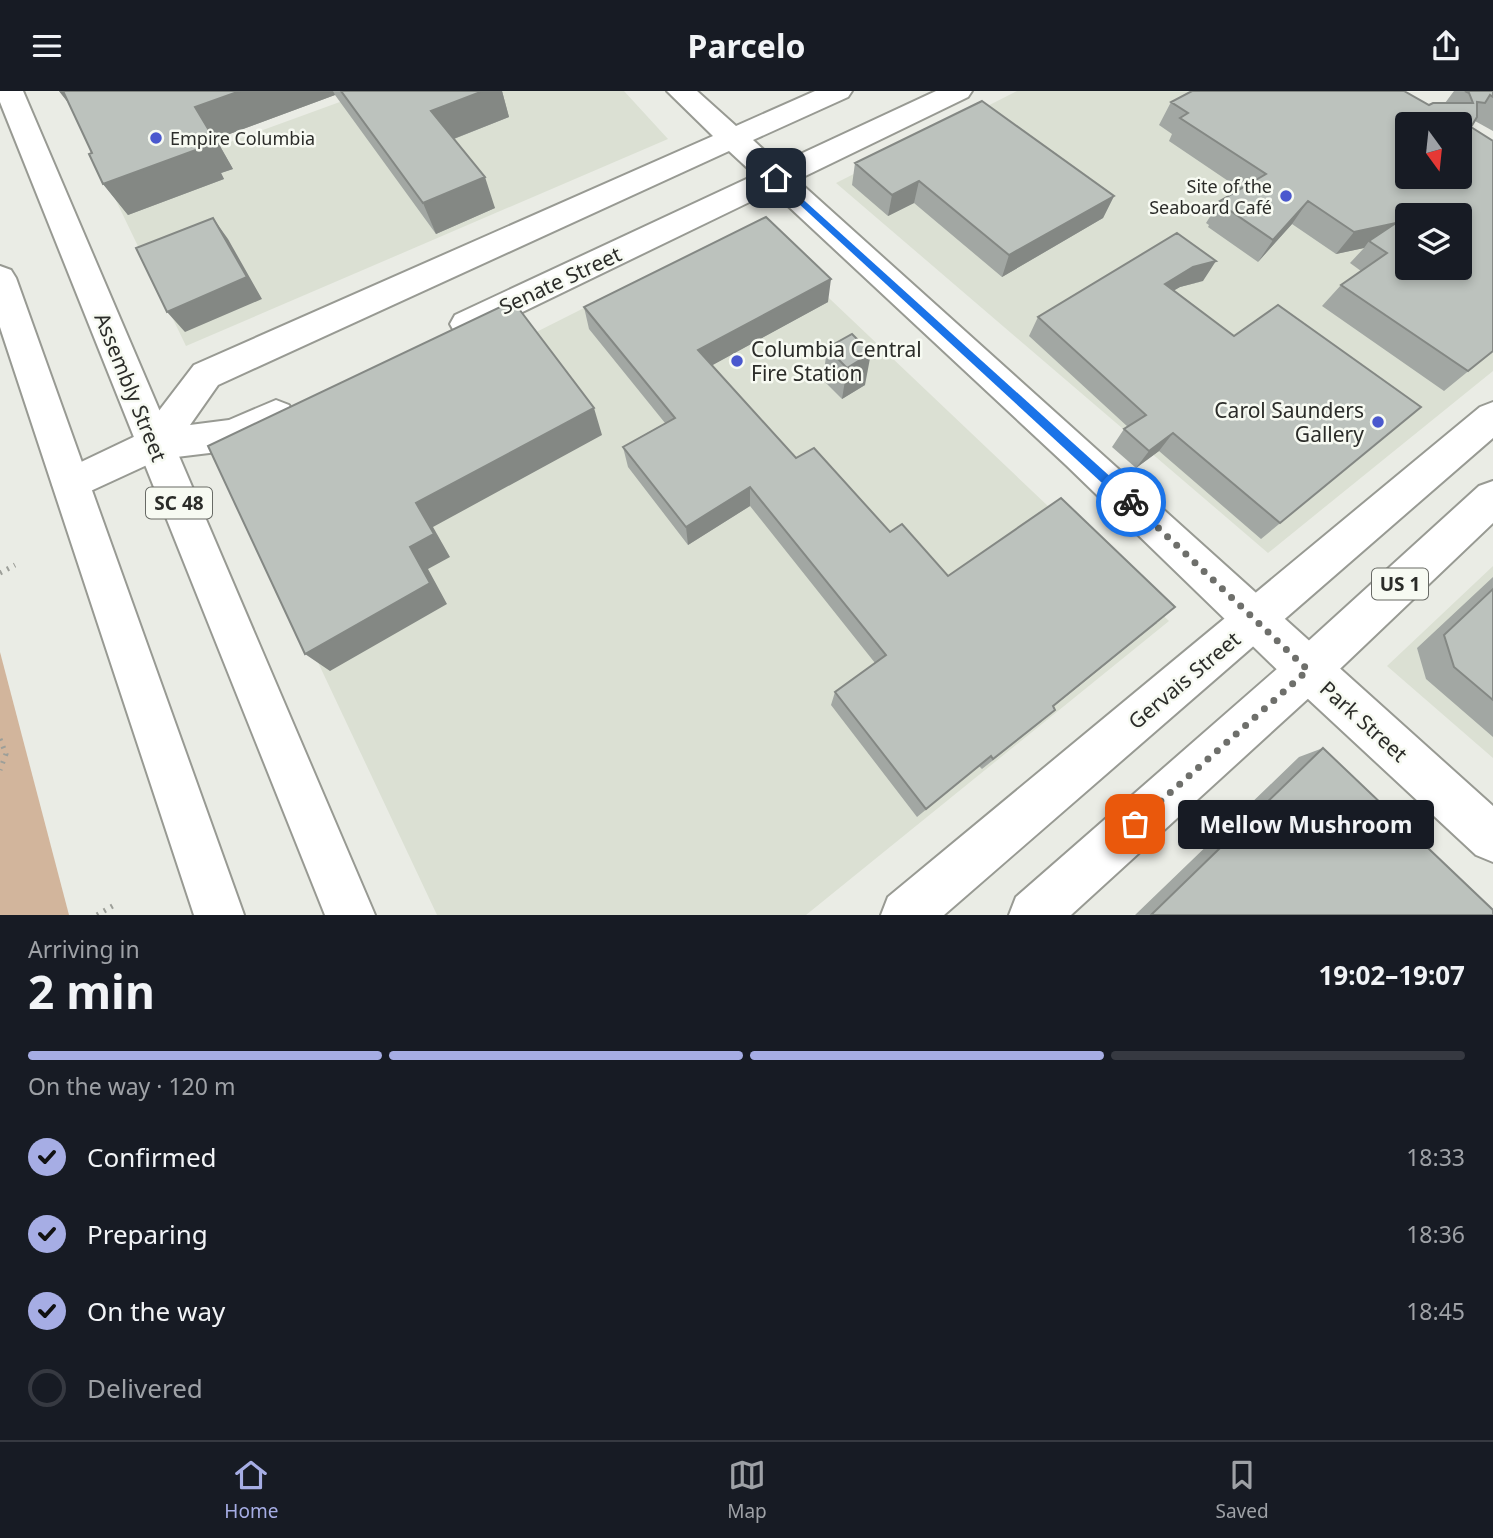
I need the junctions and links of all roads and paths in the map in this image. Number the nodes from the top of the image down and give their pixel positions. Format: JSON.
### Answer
{"nodes":[{"id":1,"x":9,"y":91,"type":"edge"},
{"id":2,"x":681,"y":91,"type":"edge"},
{"id":3,"x":838,"y":91,"type":"edge"},
{"id":4,"x":958,"y":91,"type":"edge"},
{"id":5,"x":733,"y":138,"type":"junction"},
{"id":6,"x":776,"y":178,"type":"junction"},
{"id":7,"x":0,"y":278,"type":"edge"},
{"id":8,"x":445,"y":335,"type":"edge"},
{"id":9,"x":308,"y":400,"type":"edge"},
{"id":10,"x":1493,"y":417,"type":"edge"},
{"id":11,"x":155,"y":444,"type":"junction"},
{"id":12,"x":71,"y":484,"type":"junction"},
{"id":13,"x":1493,"y":498,"type":"edge"},
{"id":14,"x":15,"y":565,"type":"dead end"},
{"id":15,"x":0,"y":573,"type":"edge"},
{"id":16,"x":1255,"y":618,"type":"junction"},
{"id":17,"x":1308,"y":670,"type":"junction"},
{"id":18,"x":0,"y":739,"type":"edge"},
{"id":19,"x":0,"y":770,"type":"edge"},
{"id":20,"x":1493,"y":838,"type":"edge"},
{"id":21,"x":116,"y":904,"type":"dead end"},
{"id":22,"x":97,"y":915,"type":"edge"},
{"id":23,"x":219,"y":915,"type":"edge"},
{"id":24,"x":350,"y":915,"type":"edge"},
{"id":25,"x":906,"y":915,"type":"edge"},
{"id":26,"x":1034,"y":915,"type":"edge"}],
"edges":[{"from":1,"to":11,"type":"main road","name":"Assembly Street","number":"SC 48"},
{"from":2,"to":5,"type":"main road","name":"Park Street"},
{"from":3,"to":5,"type":"main road"},
{"from":4,"to":6,"type":"main road","name":"Senate Street"},
{"from":5,"to":6,"type":"main road","name":"Park Street"},
{"from":5,"to":11,"type":"main road"},
{"from":6,"to":8,"type":"main road","name":"Senate Street"},
{"from":6,"to":16,"type":"main road","name":"Park Street"},
{"from":7,"to":12,"type":"main road"},
{"from":9,"to":11,"type":"main road"},
{"from":10,"to":16,"type":"main road","name":"Gervais Street"},
{"from":11,"to":12,"type":"main road"},
{"from":11,"to":24,"type":"main road","name":"Assembly Street","number":"SC 48"},
{"from":12,"to":23,"type":"main road"},
{"from":13,"to":17,"type":"main road","number":"US 1"},
{"from":14,"to":15,"type":"path"},
{"from":16,"to":17,"type":"main road","name":"Park Street"},
{"from":16,"to":25,"type":"main road","name":"Gervais Street"},
{"from":17,"to":20,"type":"main road","name":"Park Street"},
{"from":17,"to":26,"type":"main road","number":"US 1"},
{"from":18,"to":19,"type":"path"},
{"from":21,"to":22,"type":"path"}]}
